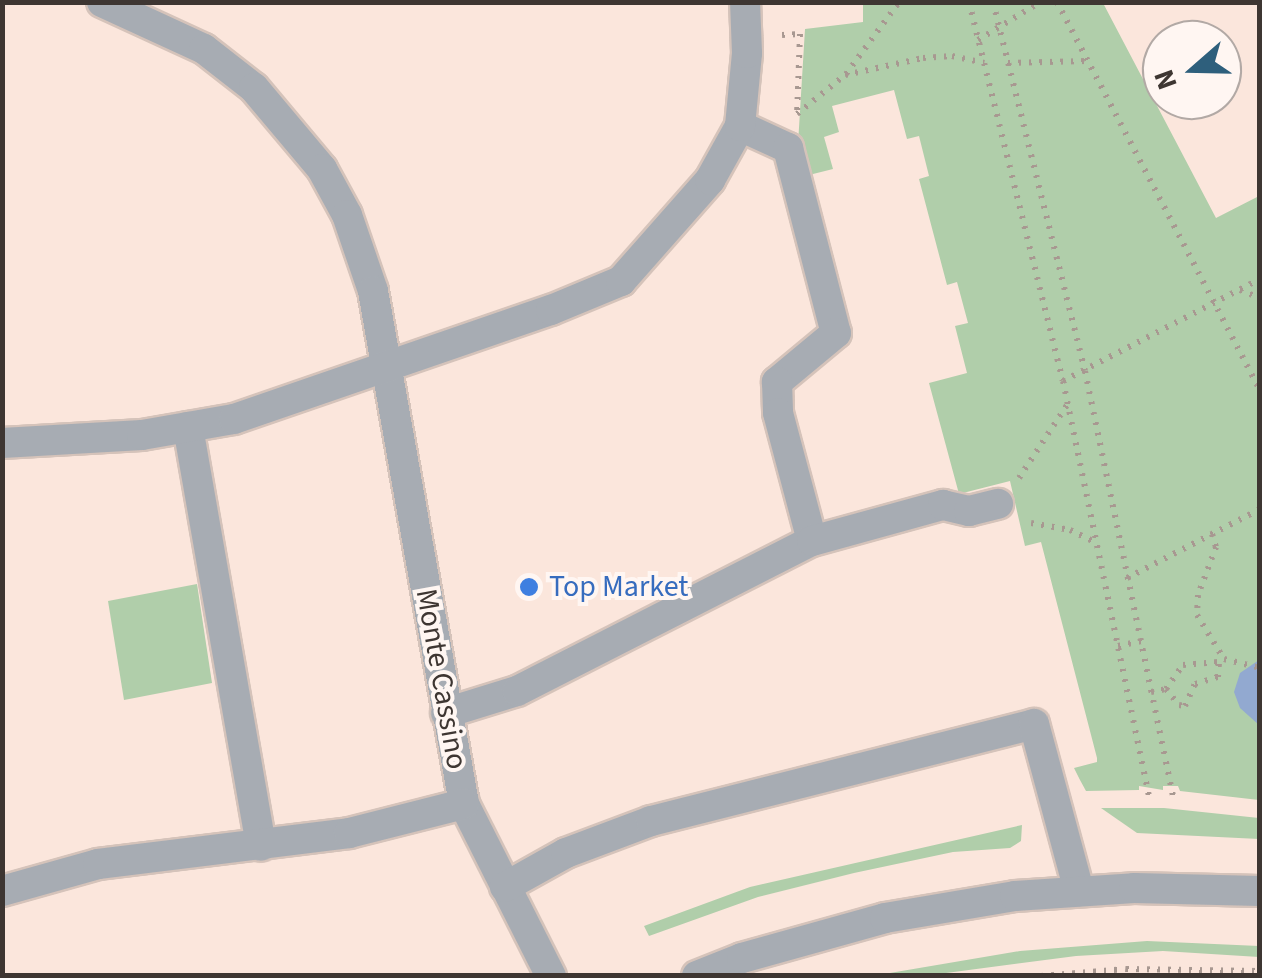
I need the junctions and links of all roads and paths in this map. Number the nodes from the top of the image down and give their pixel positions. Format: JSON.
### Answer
{"nodes":[{"id":1,"x":102,"y":2,"type":"edge"},
{"id":2,"x":745,"y":2,"type":"edge"},
{"id":3,"x":899,"y":2,"type":"edge"},
{"id":4,"x":968,"y":2,"type":"edge"},
{"id":5,"x":993,"y":2,"type":"edge"},
{"id":6,"x":1040,"y":2,"type":"edge"},
{"id":7,"x":1057,"y":2,"type":"edge"},
{"id":8,"x":999,"y":27,"type":"junction"},
{"id":9,"x":746,"y":35,"type":"junction"},
{"id":10,"x":978,"y":40,"type":"junction"},
{"id":11,"x":1087,"y":61,"type":"junction"},
{"id":12,"x":984,"y":62,"type":"junction"},
{"id":13,"x":1008,"y":62,"type":"junction"},
{"id":14,"x":845,"y":76,"type":"junction"},
{"id":15,"x":797,"y":114,"type":"junction"},
{"id":16,"x":740,"y":126,"type":"junction"},
{"id":17,"x":788,"y":148,"type":"junction"},
{"id":18,"x":1260,"y":279,"type":"edge"},
{"id":19,"x":1240,"y":290,"type":"junction"},
{"id":20,"x":1260,"y":298,"type":"edge"},
{"id":21,"x":1214,"y":304,"type":"junction"},
{"id":22,"x":386,"y":365,"type":"junction"},
{"id":23,"x":1085,"y":371,"type":"junction"},
{"id":24,"x":1063,"y":380,"type":"junction"},
{"id":25,"x":1260,"y":391,"type":"edge"},
{"id":26,"x":1068,"y":405,"type":"junction"},
{"id":27,"x":188,"y":427,"type":"junction"},
{"id":28,"x":2,"y":443,"type":"edge"},
{"id":29,"x":998,"y":504,"type":"junction"},
{"id":30,"x":1260,"y":509,"type":"edge"},
{"id":31,"x":1212,"y":534,"type":"junction"},
{"id":32,"x":812,"y":541,"type":"junction"},
{"id":33,"x":1096,"y":542,"type":"junction"},
{"id":34,"x":1127,"y":578,"type":"junction"},
{"id":35,"x":1141,"y":641,"type":"junction"},
{"id":36,"x":1118,"y":646,"type":"junction"},
{"id":37,"x":1222,"y":661,"type":"junction"},
{"id":38,"x":1260,"y":668,"type":"edge"},
{"id":39,"x":1166,"y":689,"type":"junction"},
{"id":40,"x":1151,"y":692,"type":"junction"},
{"id":41,"x":446,"y":713,"type":"junction"},
{"id":42,"x":1150,"y":800,"type":"dead end"},
{"id":43,"x":1174,"y":800,"type":"dead end"},
{"id":44,"x":464,"y":804,"type":"junction"},
{"id":45,"x":261,"y":846,"type":"junction"},
{"id":46,"x":505,"y":887,"type":"junction"},
{"id":47,"x":2,"y":891,"type":"edge"},
{"id":48,"x":1079,"y":891,"type":"junction"},
{"id":49,"x":1260,"y":891,"type":"edge"},
{"id":50,"x":1232,"y":972,"type":"edge"},
{"id":51,"x":1258,"y":973,"type":"edge"},
{"id":52,"x":551,"y":976,"type":"edge"},
{"id":53,"x":697,"y":976,"type":"edge"},
{"id":54,"x":1041,"y":976,"type":"edge"}],
"edges":[{"from":1,"to":22,"type":"street","name":"Monte Cassino"},
{"from":2,"to":9,"type":"street"},
{"from":3,"to":14,"type":"path"},
{"from":4,"to":10,"type":"path"},
{"from":5,"to":8,"type":"path"},
{"from":6,"to":8,"type":"path"},
{"from":7,"to":11,"type":"path"},
{"from":8,"to":10,"type":"path"},
{"from":8,"to":13,"type":"path"},
{"from":9,"to":15,"type":"path"},
{"from":9,"to":16,"type":"street"},
{"from":10,"to":12,"type":"path"},
{"from":11,"to":13,"type":"path"},
{"from":11,"to":21,"type":"path"},
{"from":12,"to":14,"type":"path"},
{"from":12,"to":24,"type":"path"},
{"from":13,"to":23,"type":"path"},
{"from":14,"to":15,"type":"path"},
{"from":15,"to":17,"type":"path"},
{"from":16,"to":17,"type":"street"},
{"from":16,"to":22,"type":"street"},
{"from":17,"to":32,"type":"street"},
{"from":18,"to":19,"type":"path"},
{"from":19,"to":20,"type":"path"},
{"from":19,"to":21,"type":"path"},
{"from":21,"to":23,"type":"path"},
{"from":21,"to":25,"type":"path"},
{"from":22,"to":27,"type":"street"},
{"from":22,"to":41,"type":"street","name":"Monte Cassino"},
{"from":23,"to":24,"type":"path"},
{"from":23,"to":34,"type":"path"},
{"from":24,"to":26,"type":"path"},
{"from":26,"to":29,"type":"path"},
{"from":26,"to":33,"type":"path"},
{"from":27,"to":28,"type":"street"},
{"from":27,"to":45,"type":"street"},
{"from":29,"to":32,"type":"street"},
{"from":29,"to":33,"type":"path"},
{"from":30,"to":31,"type":"path"},
{"from":31,"to":34,"type":"path"},
{"from":31,"to":37,"type":"path"},
{"from":32,"to":41,"type":"street"},
{"from":33,"to":36,"type":"path"},
{"from":34,"to":35,"type":"path"},
{"from":35,"to":36,"type":"path"},
{"from":35,"to":40,"type":"path"},
{"from":36,"to":42,"type":"path"},
{"from":37,"to":38,"type":"path"},
{"from":37,"to":39,"type":"path"},
{"from":37,"to":39,"type":"path"},
{"from":39,"to":40,"type":"path"},
{"from":40,"to":43,"type":"path"},
{"from":41,"to":44,"type":"street","name":"Monte Cassino"},
{"from":44,"to":45,"type":"street"},
{"from":44,"to":46,"type":"street","name":"Monte Cassino"},
{"from":45,"to":47,"type":"street"},
{"from":46,"to":48,"type":"street"},
{"from":46,"to":52,"type":"street","name":"Monte Cassino"},
{"from":48,"to":49,"type":"street"},
{"from":48,"to":53,"type":"street"},
{"from":50,"to":51,"type":"path"},
{"from":50,"to":54,"type":"path"}]}
